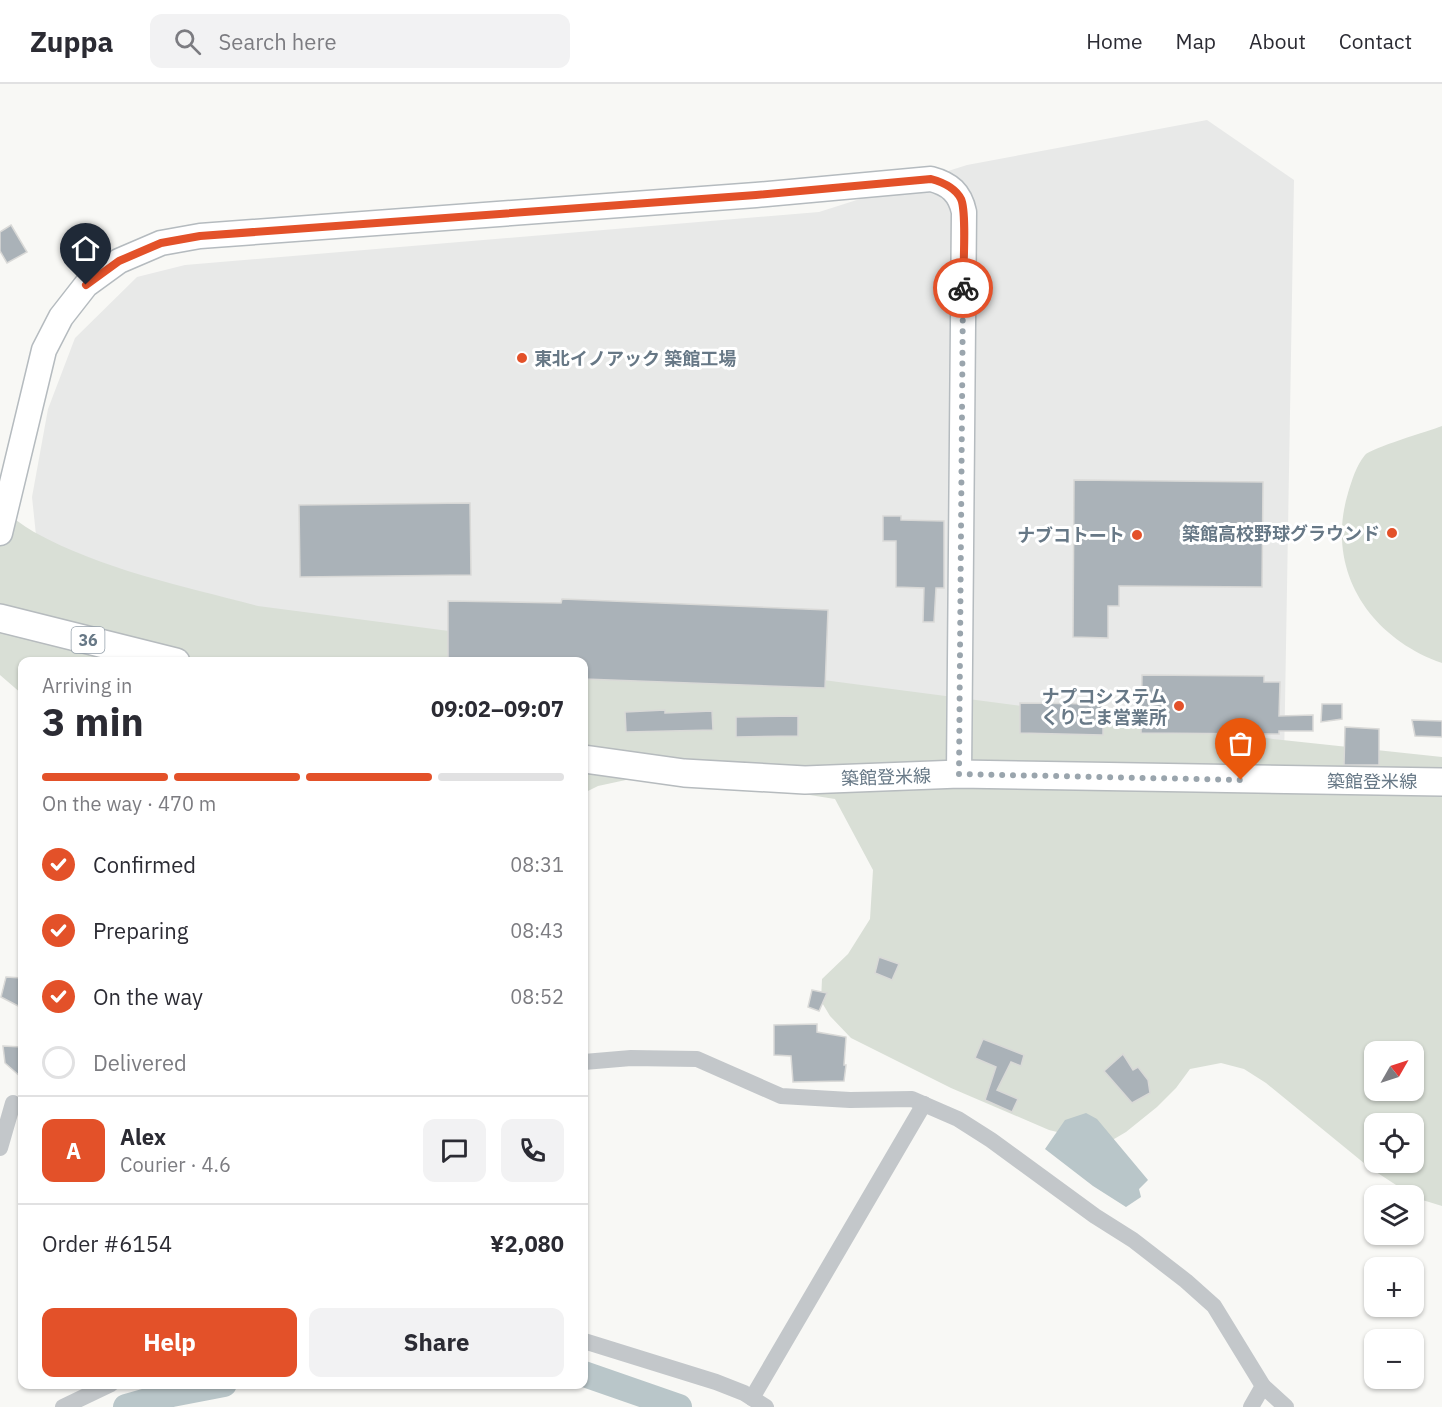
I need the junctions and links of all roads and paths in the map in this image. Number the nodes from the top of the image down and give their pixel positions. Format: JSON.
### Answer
{"nodes":[{"id":1,"x":0,"y":533,"type":"edge"},
{"id":2,"x":0,"y":618,"type":"edge"},
{"id":3,"x":156,"y":657,"type":"edge"},
{"id":4,"x":588,"y":760,"type":"edge"},
{"id":5,"x":959,"y":774,"type":"junction"},
{"id":6,"x":1442,"y":782,"type":"edge"},
{"id":7,"x":588,"y":1062,"type":"edge"},
{"id":8,"x":12,"y":1102,"type":"edge"},
{"id":9,"x":924,"y":1104,"type":"junction"},
{"id":10,"x":0,"y":1148,"type":"edge"},
{"id":11,"x":588,"y":1342,"type":"edge"},
{"id":12,"x":1263,"y":1386,"type":"junction"},
{"id":13,"x":101,"y":1389,"type":"edge"},
{"id":14,"x":759,"y":1403,"type":"edge"},
{"id":15,"x":63,"y":1407,"type":"edge"},
{"id":16,"x":1251,"y":1407,"type":"edge"},
{"id":17,"x":1286,"y":1407,"type":"edge"}],
"edges":[{"from":1,"to":5,"type":"street"},
{"from":2,"to":3,"type":"main road","number":"36"},
{"from":4,"to":5,"type":"main road","name":"築館登米線"},
{"from":5,"to":6,"type":"main road","name":"築館登米線"},
{"from":7,"to":9,"type":"street"},
{"from":8,"to":10,"type":"street"},
{"from":9,"to":12,"type":"street"},
{"from":9,"to":14,"type":"street"},
{"from":11,"to":14,"type":"street"},
{"from":12,"to":16,"type":"street"},
{"from":12,"to":17,"type":"street"},
{"from":13,"to":15,"type":"street"}]}
